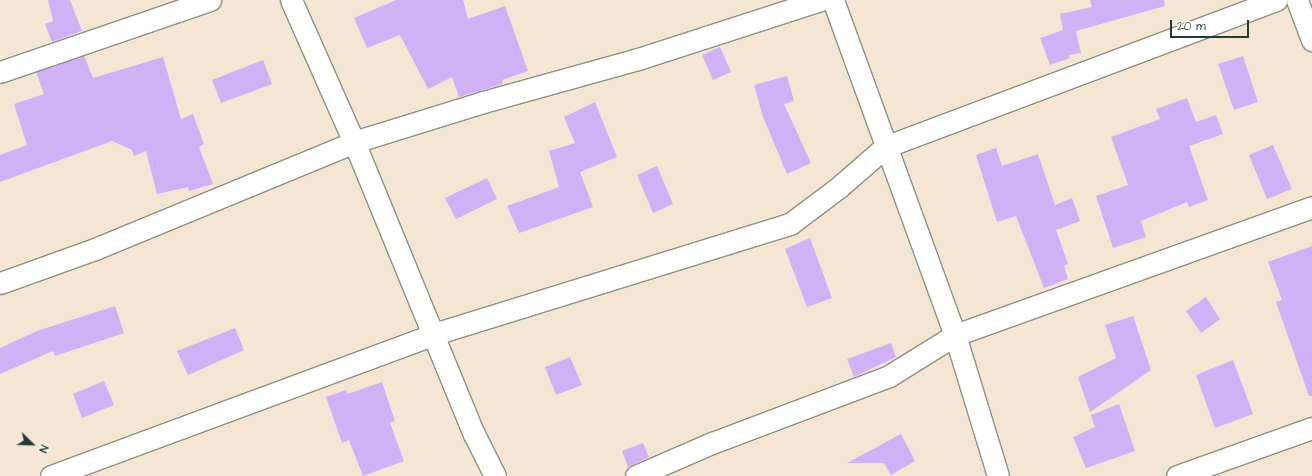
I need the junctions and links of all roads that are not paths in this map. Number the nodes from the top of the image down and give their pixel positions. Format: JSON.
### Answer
{"nodes":[{"id":1,"x":210,"y":0,"type":"edge"},
{"id":2,"x":291,"y":0,"type":"edge"},
{"id":3,"x":821,"y":0,"type":"edge"},
{"id":4,"x":833,"y":0,"type":"edge"},
{"id":5,"x":1276,"y":0,"type":"edge"},
{"id":6,"x":1297,"y":0,"type":"edge"},
{"id":7,"x":1312,"y":40,"type":"edge"},
{"id":8,"x":0,"y":72,"type":"edge"},
{"id":9,"x":354,"y":142,"type":"junction"},
{"id":10,"x":885,"y":147,"type":"junction"},
{"id":11,"x":1312,"y":207,"type":"edge"},
{"id":12,"x":0,"y":283,"type":"edge"},
{"id":13,"x":434,"y":334,"type":"junction"},
{"id":14,"x":955,"y":335,"type":"junction"},
{"id":15,"x":1312,"y":428,"type":"edge"},
{"id":16,"x":50,"y":476,"type":"edge"},
{"id":17,"x":495,"y":476,"type":"edge"},
{"id":18,"x":636,"y":476,"type":"edge"},
{"id":19,"x":998,"y":476,"type":"edge"},
{"id":20,"x":1177,"y":476,"type":"edge"}],
"edges":[{"from":1,"to":8,"type":"street"},
{"from":2,"to":9,"type":"street"},
{"from":3,"to":9,"type":"street"},
{"from":4,"to":10,"type":"street"},
{"from":5,"to":10,"type":"street"},
{"from":6,"to":7,"type":"street"},
{"from":9,"to":12,"type":"street"},
{"from":9,"to":13,"type":"street"},
{"from":10,"to":13,"type":"street"},
{"from":10,"to":14,"type":"street"},
{"from":11,"to":14,"type":"street"},
{"from":13,"to":16,"type":"street"},
{"from":13,"to":17,"type":"street"},
{"from":14,"to":18,"type":"street"},
{"from":14,"to":19,"type":"street"},
{"from":15,"to":20,"type":"street"}]}
